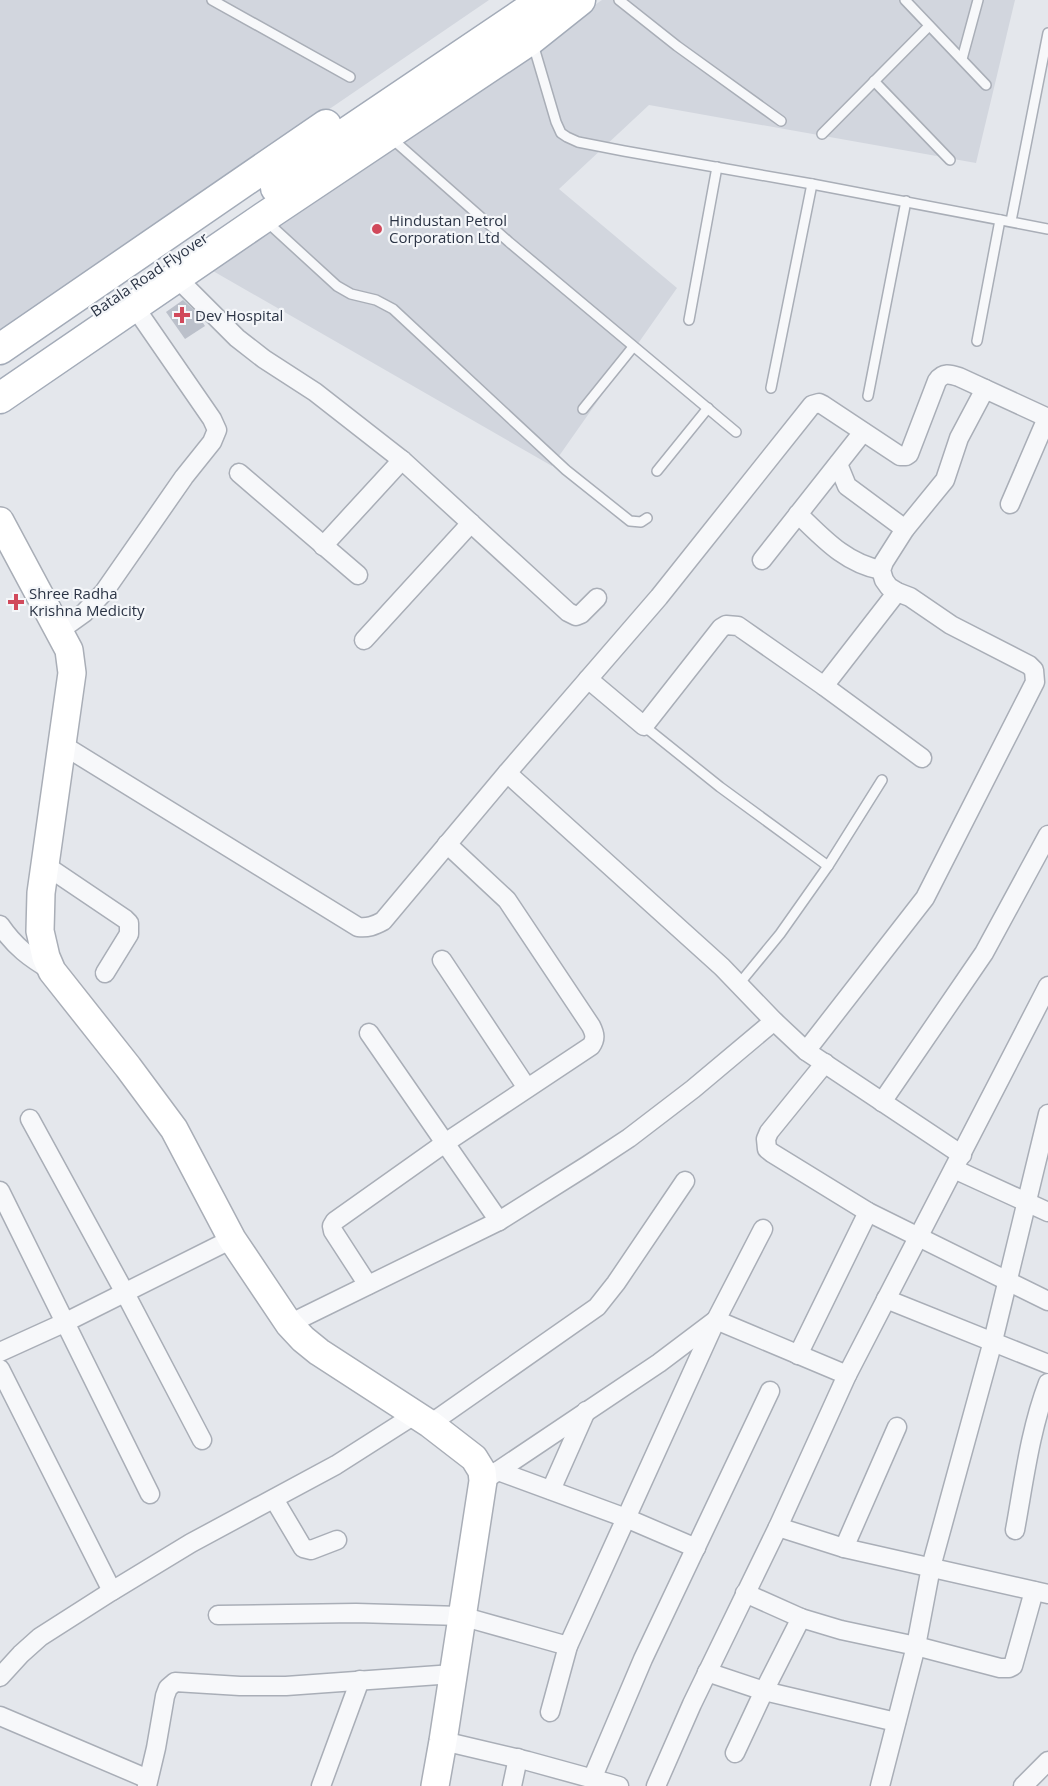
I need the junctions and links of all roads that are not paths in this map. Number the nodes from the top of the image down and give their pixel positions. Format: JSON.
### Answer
{"nodes":[{"id":1,"x":212,"y":0,"type":"edge"},
{"id":2,"x":508,"y":0,"type":"edge"},
{"id":3,"x":543,"y":0,"type":"edge"},
{"id":4,"x":565,"y":0,"type":"edge"},
{"id":5,"x":580,"y":0,"type":"edge"},
{"id":6,"x":619,"y":0,"type":"edge"},
{"id":7,"x":905,"y":0,"type":"edge"},
{"id":8,"x":978,"y":0,"type":"edge"},
{"id":9,"x":929,"y":26,"type":"junction"},
{"id":10,"x":1048,"y":33,"type":"edge"},
{"id":11,"x":531,"y":39,"type":"junction"},
{"id":12,"x":962,"y":59,"type":"junction"},
{"id":13,"x":350,"y":77,"type":"dead end"},
{"id":14,"x":874,"y":81,"type":"junction"},
{"id":15,"x":986,"y":85,"type":"dead end"},
{"id":16,"x":781,"y":121,"type":"dead end"},
{"id":17,"x":822,"y":134,"type":"dead end"},
{"id":18,"x":388,"y":135,"type":"junction"},
{"id":19,"x":950,"y":160,"type":"dead end"},
{"id":20,"x":717,"y":167,"type":"junction"},
{"id":21,"x":298,"y":172,"type":"junction"},
{"id":22,"x":812,"y":184,"type":"junction"},
{"id":23,"x":906,"y":201,"type":"junction"},
{"id":24,"x":262,"y":218,"type":"junction"},
{"id":25,"x":1006,"y":220,"type":"junction"},
{"id":26,"x":1048,"y":229,"type":"edge"},
{"id":27,"x":176,"y":277,"type":"junction"},
{"id":28,"x":134,"y":306,"type":"junction"},
{"id":29,"x":689,"y":320,"type":"dead end"},
{"id":30,"x":977,"y":341,"type":"dead end"},
{"id":31,"x":633,"y":347,"type":"junction"},
{"id":32,"x":0,"y":349,"type":"edge"},
{"id":33,"x":0,"y":377,"type":"edge"},
{"id":34,"x":771,"y":388,"type":"dead end"},
{"id":35,"x":985,"y":389,"type":"junction"},
{"id":36,"x":868,"y":396,"type":"dead end"},
{"id":37,"x":0,"y":398,"type":"edge"},
{"id":38,"x":708,"y":408,"type":"junction"},
{"id":39,"x":583,"y":409,"type":"dead end"},
{"id":40,"x":1048,"y":418,"type":"edge"},
{"id":41,"x":736,"y":432,"type":"dead end"},
{"id":42,"x":862,"y":432,"type":"junction"},
{"id":43,"x":402,"y":460,"type":"junction"},
{"id":44,"x":838,"y":464,"type":"junction"},
{"id":45,"x":657,"y":471,"type":"dead end"},
{"id":46,"x":239,"y":473,"type":"dead end"},
{"id":47,"x":1011,"y":504,"type":"dead end"},
{"id":48,"x":798,"y":514,"type":"junction"},
{"id":49,"x":647,"y":519,"type":"dead end"},
{"id":50,"x":0,"y":520,"type":"edge"},
{"id":51,"x":471,"y":523,"type":"junction"},
{"id":52,"x":905,"y":529,"type":"junction"},
{"id":53,"x":324,"y":546,"type":"junction"},
{"id":54,"x":762,"y":560,"type":"dead end"},
{"id":55,"x":881,"y":570,"type":"junction"},
{"id":56,"x":358,"y":574,"type":"dead end"},
{"id":57,"x":897,"y":592,"type":"junction"},
{"id":58,"x":597,"y":598,"type":"dead end"},
{"id":59,"x":59,"y":631,"type":"junction"},
{"id":60,"x":364,"y":640,"type":"dead end"},
{"id":61,"x":588,"y":679,"type":"junction"},
{"id":62,"x":824,"y":686,"type":"junction"},
{"id":63,"x":644,"y":726,"type":"junction"},
{"id":64,"x":61,"y":744,"type":"junction"},
{"id":65,"x":922,"y":758,"type":"dead end"},
{"id":66,"x":507,"y":772,"type":"junction"},
{"id":67,"x":882,"y":780,"type":"dead end"},
{"id":68,"x":1048,"y":836,"type":"edge"},
{"id":69,"x":447,"y":844,"type":"junction"},
{"id":70,"x":45,"y":865,"type":"junction"},
{"id":71,"x":828,"y":866,"type":"junction"},
{"id":72,"x":0,"y":926,"type":"edge"},
{"id":73,"x":442,"y":960,"type":"dead end"},
{"id":74,"x":52,"y":971,"type":"junction"},
{"id":75,"x":105,"y":973,"type":"dead end"},
{"id":76,"x":739,"y":984,"type":"junction"},
{"id":77,"x":1048,"y":986,"type":"edge"},
{"id":78,"x":774,"y":1021,"type":"junction"},
{"id":79,"x":369,"y":1033,"type":"dead end"},
{"id":80,"x":806,"y":1051,"type":"junction"},
{"id":81,"x":825,"y":1064,"type":"junction"},
{"id":82,"x":527,"y":1088,"type":"junction"},
{"id":83,"x":882,"y":1102,"type":"junction"},
{"id":84,"x":1048,"y":1114,"type":"edge"},
{"id":85,"x":30,"y":1119,"type":"dead end"},
{"id":86,"x":445,"y":1143,"type":"junction"},
{"id":87,"x":958,"y":1162,"type":"junction"},
{"id":88,"x":685,"y":1181,"type":"dead end"},
{"id":89,"x":0,"y":1191,"type":"edge"},
{"id":90,"x":1027,"y":1203,"type":"junction"},
{"id":91,"x":868,"y":1212,"type":"junction"},
{"id":92,"x":1048,"y":1212,"type":"edge"},
{"id":93,"x":499,"y":1221,"type":"junction"},
{"id":94,"x":763,"y":1229,"type":"dead end"},
{"id":95,"x":917,"y":1238,"type":"junction"},
{"id":96,"x":232,"y":1239,"type":"junction"},
{"id":97,"x":1008,"y":1281,"type":"junction"},
{"id":98,"x":368,"y":1285,"type":"junction"},
{"id":99,"x":125,"y":1293,"type":"junction"},
{"id":100,"x":886,"y":1299,"type":"junction"},
{"id":101,"x":1048,"y":1301,"type":"edge"},
{"id":102,"x":716,"y":1320,"type":"junction"},
{"id":103,"x":66,"y":1322,"type":"junction"},
{"id":104,"x":289,"y":1324,"type":"junction"},
{"id":105,"x":993,"y":1341,"type":"junction"},
{"id":106,"x":0,"y":1352,"type":"edge"},
{"id":107,"x":798,"y":1355,"type":"junction"},
{"id":108,"x":1048,"y":1364,"type":"edge"},
{"id":109,"x":0,"y":1370,"type":"edge"},
{"id":110,"x":847,"y":1376,"type":"junction"},
{"id":111,"x":1048,"y":1383,"type":"edge"},
{"id":112,"x":770,"y":1391,"type":"dead end"},
{"id":113,"x":586,"y":1412,"type":"junction"},
{"id":114,"x":423,"y":1419,"type":"junction"},
{"id":115,"x":897,"y":1427,"type":"dead end"},
{"id":116,"x":202,"y":1440,"type":"dead end"},
{"id":117,"x":491,"y":1476,"type":"junction"},
{"id":118,"x":551,"y":1490,"type":"junction"},
{"id":119,"x":150,"y":1494,"type":"dead end"},
{"id":120,"x":274,"y":1499,"type":"junction"},
{"id":121,"x":626,"y":1518,"type":"junction"},
{"id":122,"x":778,"y":1527,"type":"junction"},
{"id":123,"x":1015,"y":1530,"type":"dead end"},
{"id":124,"x":337,"y":1540,"type":"dead end"},
{"id":125,"x":696,"y":1548,"type":"junction"},
{"id":126,"x":844,"y":1548,"type":"junction"},
{"id":127,"x":932,"y":1567,"type":"junction"},
{"id":128,"x":112,"y":1591,"type":"junction"},
{"id":129,"x":745,"y":1593,"type":"junction"},
{"id":130,"x":1041,"y":1593,"type":"edge"},
{"id":131,"x":218,"y":1615,"type":"dead end"},
{"id":132,"x":461,"y":1616,"type":"junction"},
{"id":133,"x":801,"y":1618,"type":"junction"},
{"id":134,"x":568,"y":1646,"type":"junction"},
{"id":135,"x":915,"y":1646,"type":"junction"},
{"id":136,"x":707,"y":1672,"type":"junction"},
{"id":137,"x":453,"y":1674,"type":"junction"},
{"id":138,"x":0,"y":1677,"type":"edge"},
{"id":139,"x":360,"y":1680,"type":"junction"},
{"id":140,"x":764,"y":1691,"type":"junction"},
{"id":141,"x":550,"y":1712,"type":"dead end"},
{"id":142,"x":0,"y":1716,"type":"edge"},
{"id":143,"x":896,"y":1722,"type":"junction"},
{"id":144,"x":443,"y":1741,"type":"junction"},
{"id":145,"x":735,"y":1753,"type":"dead end"},
{"id":146,"x":518,"y":1758,"type":"junction"},
{"id":147,"x":1048,"y":1761,"type":"edge"},
{"id":148,"x":583,"y":1780,"type":"edge"},
{"id":149,"x":148,"y":1782,"type":"edge"},
{"id":150,"x":321,"y":1786,"type":"edge"},
{"id":151,"x":435,"y":1786,"type":"edge"},
{"id":152,"x":512,"y":1786,"type":"edge"},
{"id":153,"x":619,"y":1786,"type":"edge"},
{"id":154,"x":656,"y":1786,"type":"edge"},
{"id":155,"x":880,"y":1786,"type":"edge"},
{"id":156,"x":1023,"y":1786,"type":"edge"}],
"edges":[{"from":1,"to":13,"type":"lane"},
{"from":2,"to":32,"type":"main road"},
{"from":3,"to":21,"type":"main road","name":"Batala Road Flyover"},
{"from":4,"to":21,"type":"main road","name":"Batala Road Flyover"},
{"from":5,"to":11,"type":"main road"},
{"from":6,"to":16,"type":"lane"},
{"from":7,"to":9,"type":"lane"},
{"from":8,"to":12,"type":"lane"},
{"from":9,"to":12,"type":"lane"},
{"from":9,"to":14,"type":"lane"},
{"from":10,"to":25,"type":"lane"},
{"from":11,"to":18,"type":"main road"},
{"from":11,"to":20,"type":"lane"},
{"from":12,"to":15,"type":"lane"},
{"from":14,"to":17,"type":"lane"},
{"from":14,"to":19,"type":"lane"},
{"from":18,"to":24,"type":"main road"},
{"from":18,"to":31,"type":"lane"},
{"from":20,"to":22,"type":"lane"},
{"from":20,"to":29,"type":"lane"},
{"from":21,"to":33,"type":"main road","name":"Batala Road Flyover"},
{"from":22,"to":23,"type":"lane"},
{"from":22,"to":34,"type":"lane"},
{"from":23,"to":25,"type":"lane"},
{"from":23,"to":36,"type":"lane"},
{"from":24,"to":27,"type":"main road"},
{"from":24,"to":49,"type":"lane"},
{"from":25,"to":26,"type":"lane"},
{"from":25,"to":30,"type":"lane"},
{"from":27,"to":28,"type":"main road"},
{"from":27,"to":43,"type":"street"},
{"from":28,"to":37,"type":"main road"},
{"from":28,"to":59,"type":"street"},
{"from":31,"to":38,"type":"lane"},
{"from":31,"to":39,"type":"lane"},
{"from":35,"to":40,"type":"street"},
{"from":35,"to":42,"type":"street"},
{"from":35,"to":52,"type":"street"},
{"from":38,"to":41,"type":"lane"},
{"from":38,"to":45,"type":"lane"},
{"from":40,"to":47,"type":"street"},
{"from":42,"to":44,"type":"street"},
{"from":42,"to":61,"type":"street"},
{"from":43,"to":51,"type":"street"},
{"from":43,"to":53,"type":"street"},
{"from":44,"to":48,"type":"street"},
{"from":44,"to":52,"type":"street"},
{"from":46,"to":53,"type":"street"},
{"from":48,"to":54,"type":"street"},
{"from":48,"to":55,"type":"street"},
{"from":50,"to":59,"type":"street"},
{"from":51,"to":58,"type":"street"},
{"from":51,"to":60,"type":"street"},
{"from":52,"to":55,"type":"street"},
{"from":53,"to":56,"type":"street"},
{"from":55,"to":57,"type":"street"},
{"from":57,"to":62,"type":"street"},
{"from":57,"to":80,"type":"street"},
{"from":59,"to":64,"type":"street"},
{"from":61,"to":63,"type":"street"},
{"from":61,"to":66,"type":"street"},
{"from":62,"to":63,"type":"street"},
{"from":62,"to":65,"type":"street"},
{"from":63,"to":71,"type":"lane"},
{"from":64,"to":69,"type":"street"},
{"from":64,"to":70,"type":"street"},
{"from":66,"to":69,"type":"street"},
{"from":66,"to":76,"type":"street"},
{"from":67,"to":71,"type":"lane"},
{"from":68,"to":83,"type":"street"},
{"from":69,"to":82,"type":"street"},
{"from":70,"to":74,"type":"street"},
{"from":70,"to":75,"type":"street"},
{"from":71,"to":76,"type":"lane"},
{"from":72,"to":74,"type":"street"},
{"from":73,"to":82,"type":"street"},
{"from":74,"to":96,"type":"street"},
{"from":76,"to":78,"type":"street"},
{"from":77,"to":87,"type":"street"},
{"from":78,"to":80,"type":"street"},
{"from":78,"to":93,"type":"street"},
{"from":79,"to":86,"type":"street"},
{"from":80,"to":81,"type":"street"},
{"from":81,"to":83,"type":"street"},
{"from":81,"to":91,"type":"street"},
{"from":82,"to":86,"type":"street"},
{"from":83,"to":87,"type":"street"},
{"from":84,"to":90,"type":"street"},
{"from":85,"to":99,"type":"street"},
{"from":86,"to":93,"type":"street"},
{"from":86,"to":98,"type":"street"},
{"from":87,"to":90,"type":"street"},
{"from":87,"to":95,"type":"street"},
{"from":88,"to":114,"type":"street"},
{"from":89,"to":103,"type":"street"},
{"from":90,"to":92,"type":"street"},
{"from":90,"to":97,"type":"street"},
{"from":91,"to":95,"type":"street"},
{"from":91,"to":107,"type":"street"},
{"from":93,"to":98,"type":"street"},
{"from":94,"to":102,"type":"street"},
{"from":95,"to":97,"type":"street"},
{"from":95,"to":100,"type":"street"},
{"from":96,"to":99,"type":"street"},
{"from":96,"to":104,"type":"street"},
{"from":97,"to":101,"type":"street"},
{"from":97,"to":105,"type":"street"},
{"from":98,"to":104,"type":"street"},
{"from":99,"to":103,"type":"street"},
{"from":99,"to":116,"type":"street"},
{"from":100,"to":105,"type":"street"},
{"from":100,"to":110,"type":"street"},
{"from":102,"to":107,"type":"street"},
{"from":102,"to":113,"type":"street"},
{"from":102,"to":121,"type":"street"},
{"from":103,"to":106,"type":"street"},
{"from":103,"to":119,"type":"street"},
{"from":104,"to":114,"type":"street"},
{"from":105,"to":108,"type":"street"},
{"from":105,"to":127,"type":"street"},
{"from":107,"to":110,"type":"street"},
{"from":109,"to":128,"type":"street"},
{"from":110,"to":122,"type":"street"},
{"from":111,"to":123,"type":"street"},
{"from":112,"to":125,"type":"street"},
{"from":113,"to":117,"type":"street"},
{"from":113,"to":118,"type":"street"},
{"from":114,"to":117,"type":"street"},
{"from":114,"to":120,"type":"street"},
{"from":115,"to":126,"type":"street"},
{"from":117,"to":118,"type":"street"},
{"from":117,"to":132,"type":"street"},
{"from":118,"to":121,"type":"street"},
{"from":120,"to":124,"type":"street"},
{"from":120,"to":128,"type":"street"},
{"from":121,"to":125,"type":"street"},
{"from":121,"to":134,"type":"street"},
{"from":122,"to":126,"type":"street"},
{"from":122,"to":129,"type":"street"},
{"from":125,"to":148,"type":"street"},
{"from":126,"to":127,"type":"street"},
{"from":127,"to":130,"type":"street"},
{"from":127,"to":135,"type":"street"},
{"from":128,"to":138,"type":"street"},
{"from":129,"to":133,"type":"street"},
{"from":129,"to":136,"type":"street"},
{"from":130,"to":135,"type":"street"},
{"from":131,"to":132,"type":"street"},
{"from":132,"to":134,"type":"street"},
{"from":132,"to":137,"type":"street"},
{"from":133,"to":135,"type":"street"},
{"from":133,"to":140,"type":"street"},
{"from":134,"to":141,"type":"street"},
{"from":135,"to":143,"type":"street"},
{"from":136,"to":140,"type":"street"},
{"from":136,"to":154,"type":"street"},
{"from":137,"to":139,"type":"street"},
{"from":137,"to":144,"type":"street"},
{"from":139,"to":149,"type":"street"},
{"from":139,"to":150,"type":"street"},
{"from":140,"to":143,"type":"street"},
{"from":140,"to":145,"type":"street"},
{"from":142,"to":149,"type":"street"},
{"from":143,"to":155,"type":"street"},
{"from":144,"to":146,"type":"street"},
{"from":144,"to":151,"type":"street"},
{"from":146,"to":148,"type":"street"},
{"from":146,"to":152,"type":"street"},
{"from":147,"to":156,"type":"street"},
{"from":148,"to":153,"type":"street"}]}
